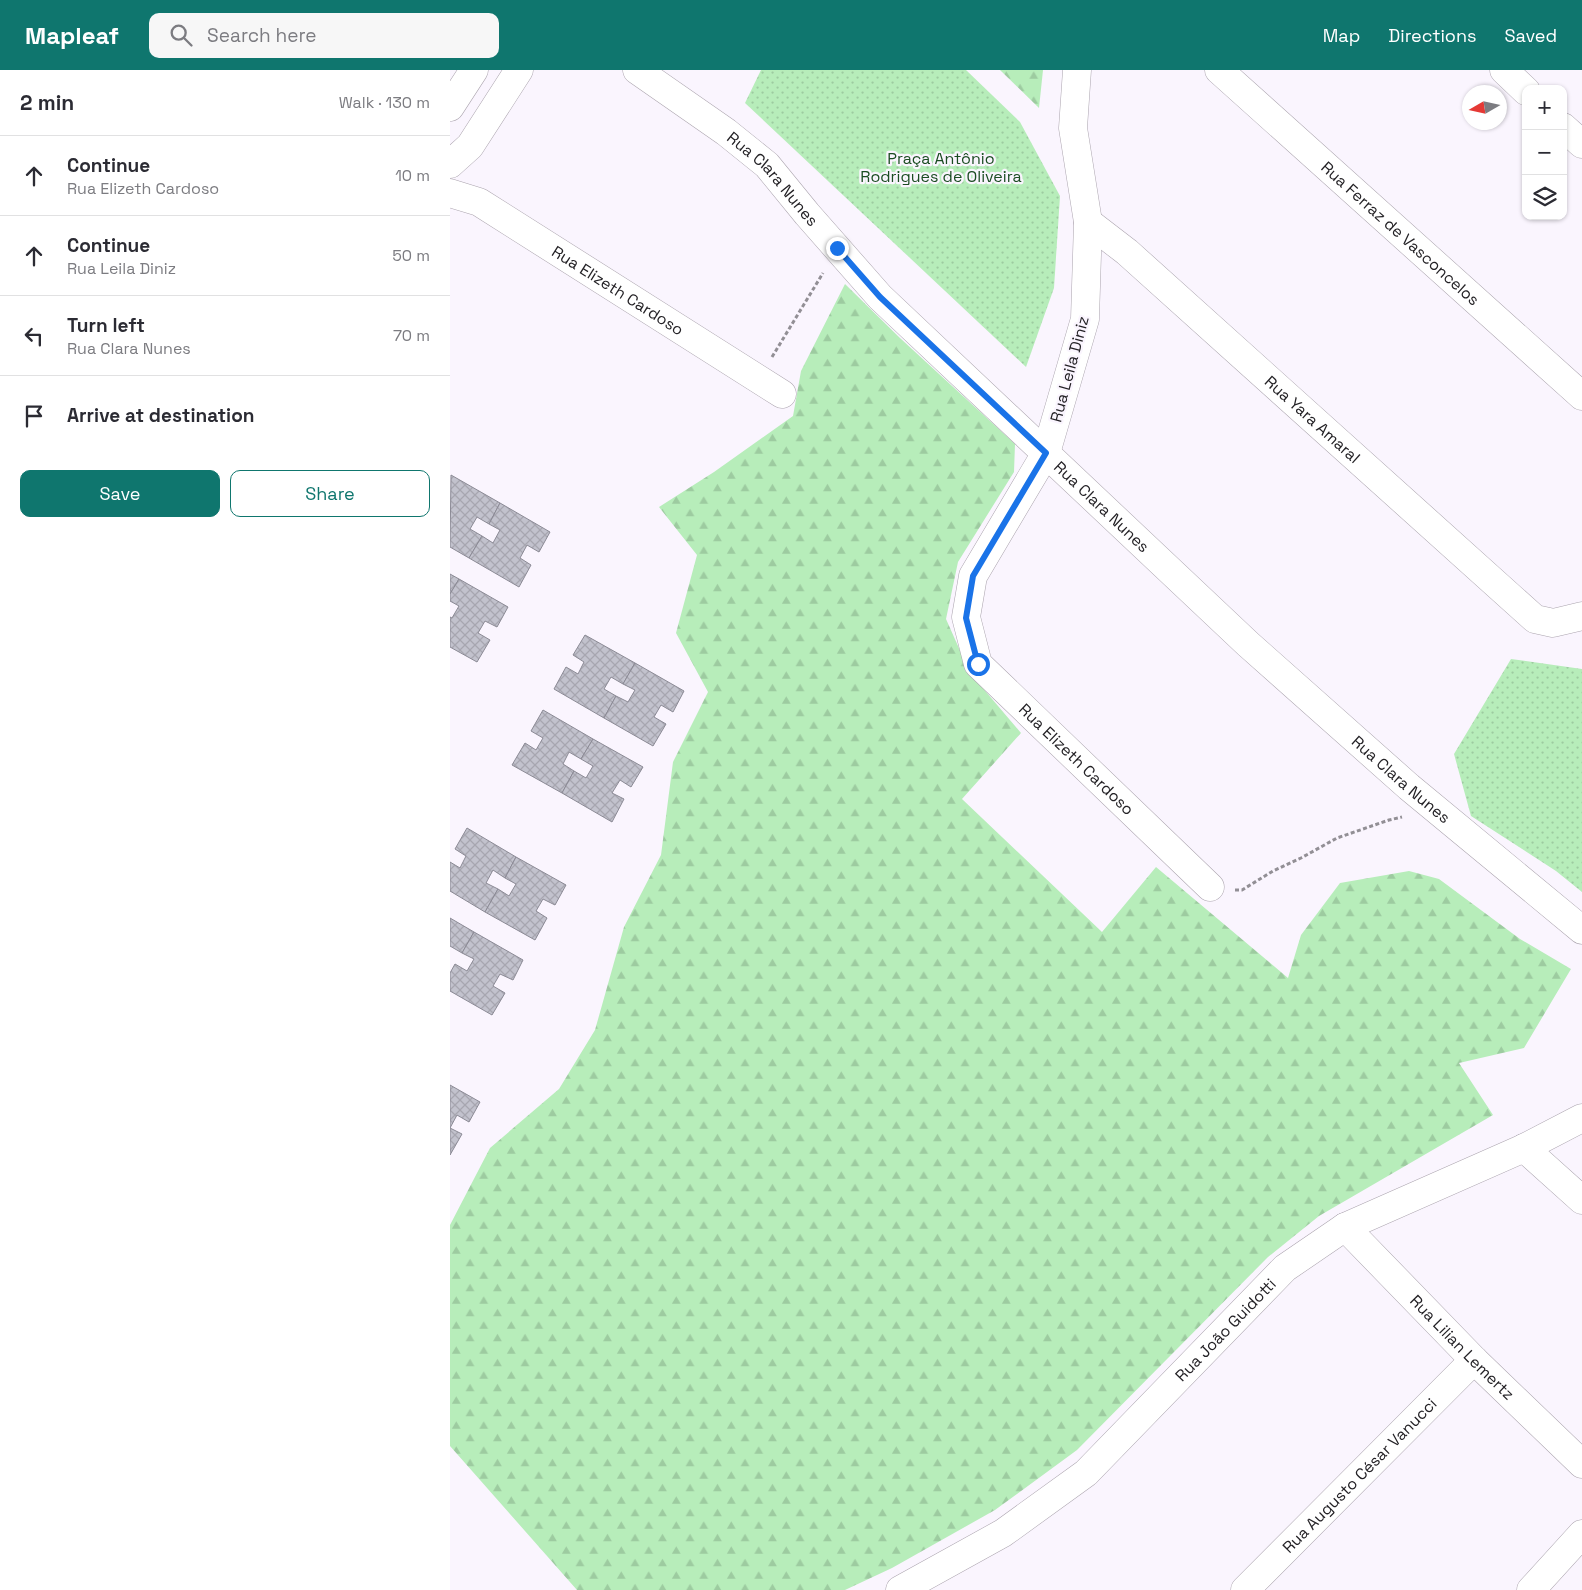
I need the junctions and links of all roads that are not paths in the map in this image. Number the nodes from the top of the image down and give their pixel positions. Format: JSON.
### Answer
{"nodes":[{"id":1,"x":474,"y":70,"type":"edge"},
{"id":2,"x":519,"y":70,"type":"edge"},
{"id":3,"x":638,"y":70,"type":"edge"},
{"id":4,"x":1077,"y":70,"type":"edge"},
{"id":5,"x":1219,"y":70,"type":"edge"},
{"id":6,"x":1504,"y":70,"type":"edge"},
{"id":7,"x":1522,"y":87,"type":"edge"},
{"id":8,"x":450,"y":107,"type":"edge"},
{"id":9,"x":1566,"y":130,"type":"edge"},
{"id":10,"x":1582,"y":144,"type":"edge"},
{"id":11,"x":450,"y":164,"type":"edge"},
{"id":12,"x":450,"y":193,"type":"edge"},
{"id":13,"x":1088,"y":222,"type":"junction"},
{"id":14,"x":782,"y":394,"type":"dead end"},
{"id":15,"x":1582,"y":396,"type":"edge"},
{"id":16,"x":1046,"y":453,"type":"junction"},
{"id":17,"x":1582,"y":616,"type":"edge"},
{"id":18,"x":966,"y":618,"type":"joint"},
{"id":19,"x":1210,"y":887,"type":"road end"},
{"id":20,"x":1582,"y":930,"type":"edge"},
{"id":21,"x":1582,"y":1118,"type":"edge"},
{"id":22,"x":1524,"y":1148,"type":"junction"},
{"id":23,"x":1582,"y":1200,"type":"edge"},
{"id":24,"x":1345,"y":1227,"type":"junction"},
{"id":25,"x":1474,"y":1360,"type":"junction"},
{"id":26,"x":1582,"y":1464,"type":"edge"},
{"id":27,"x":1582,"y":1534,"type":"edge"},
{"id":28,"x":904,"y":1589,"type":"edge"},
{"id":29,"x":1245,"y":1590,"type":"edge"},
{"id":30,"x":1531,"y":1590,"type":"edge"}],
"edges":[{"from":1,"to":8,"type":"street"},
{"from":2,"to":11,"type":"street"},
{"from":3,"to":16,"type":"street","name":"Rua Clara Nunes"},
{"from":4,"to":13,"type":"street","name":"Rua Leila Diniz"},
{"from":5,"to":15,"type":"street","name":"Rua Ferraz de Vasconcelos"},
{"from":6,"to":7,"type":"street"},
{"from":9,"to":10,"type":"street"},
{"from":12,"to":14,"type":"street","name":"Rua Elizeth Cardoso"},
{"from":13,"to":16,"type":"street","name":"Rua Leila Diniz"},
{"from":13,"to":17,"type":"street","name":"Rua Yara Amaral"},
{"from":16,"to":18,"type":"street","name":"Rua Leila Diniz"},
{"from":16,"to":20,"type":"street","name":"Rua Clara Nunes"},
{"from":18,"to":19,"type":"street","name":"Rua Elizeth Cardoso"},
{"from":21,"to":22,"type":"street","name":"Rua João Guidotti"},
{"from":22,"to":23,"type":"street"},
{"from":22,"to":24,"type":"street","name":"Rua João Guidotti"},
{"from":24,"to":25,"type":"street","name":"Rua Lilian Lemertz"},
{"from":24,"to":28,"type":"street","name":"Rua João Guidotti"},
{"from":25,"to":26,"type":"street","name":"Rua Lilian Lemertz"},
{"from":25,"to":29,"type":"street","name":"Rua Augusto César Vanucci"},
{"from":27,"to":30,"type":"street"}]}
